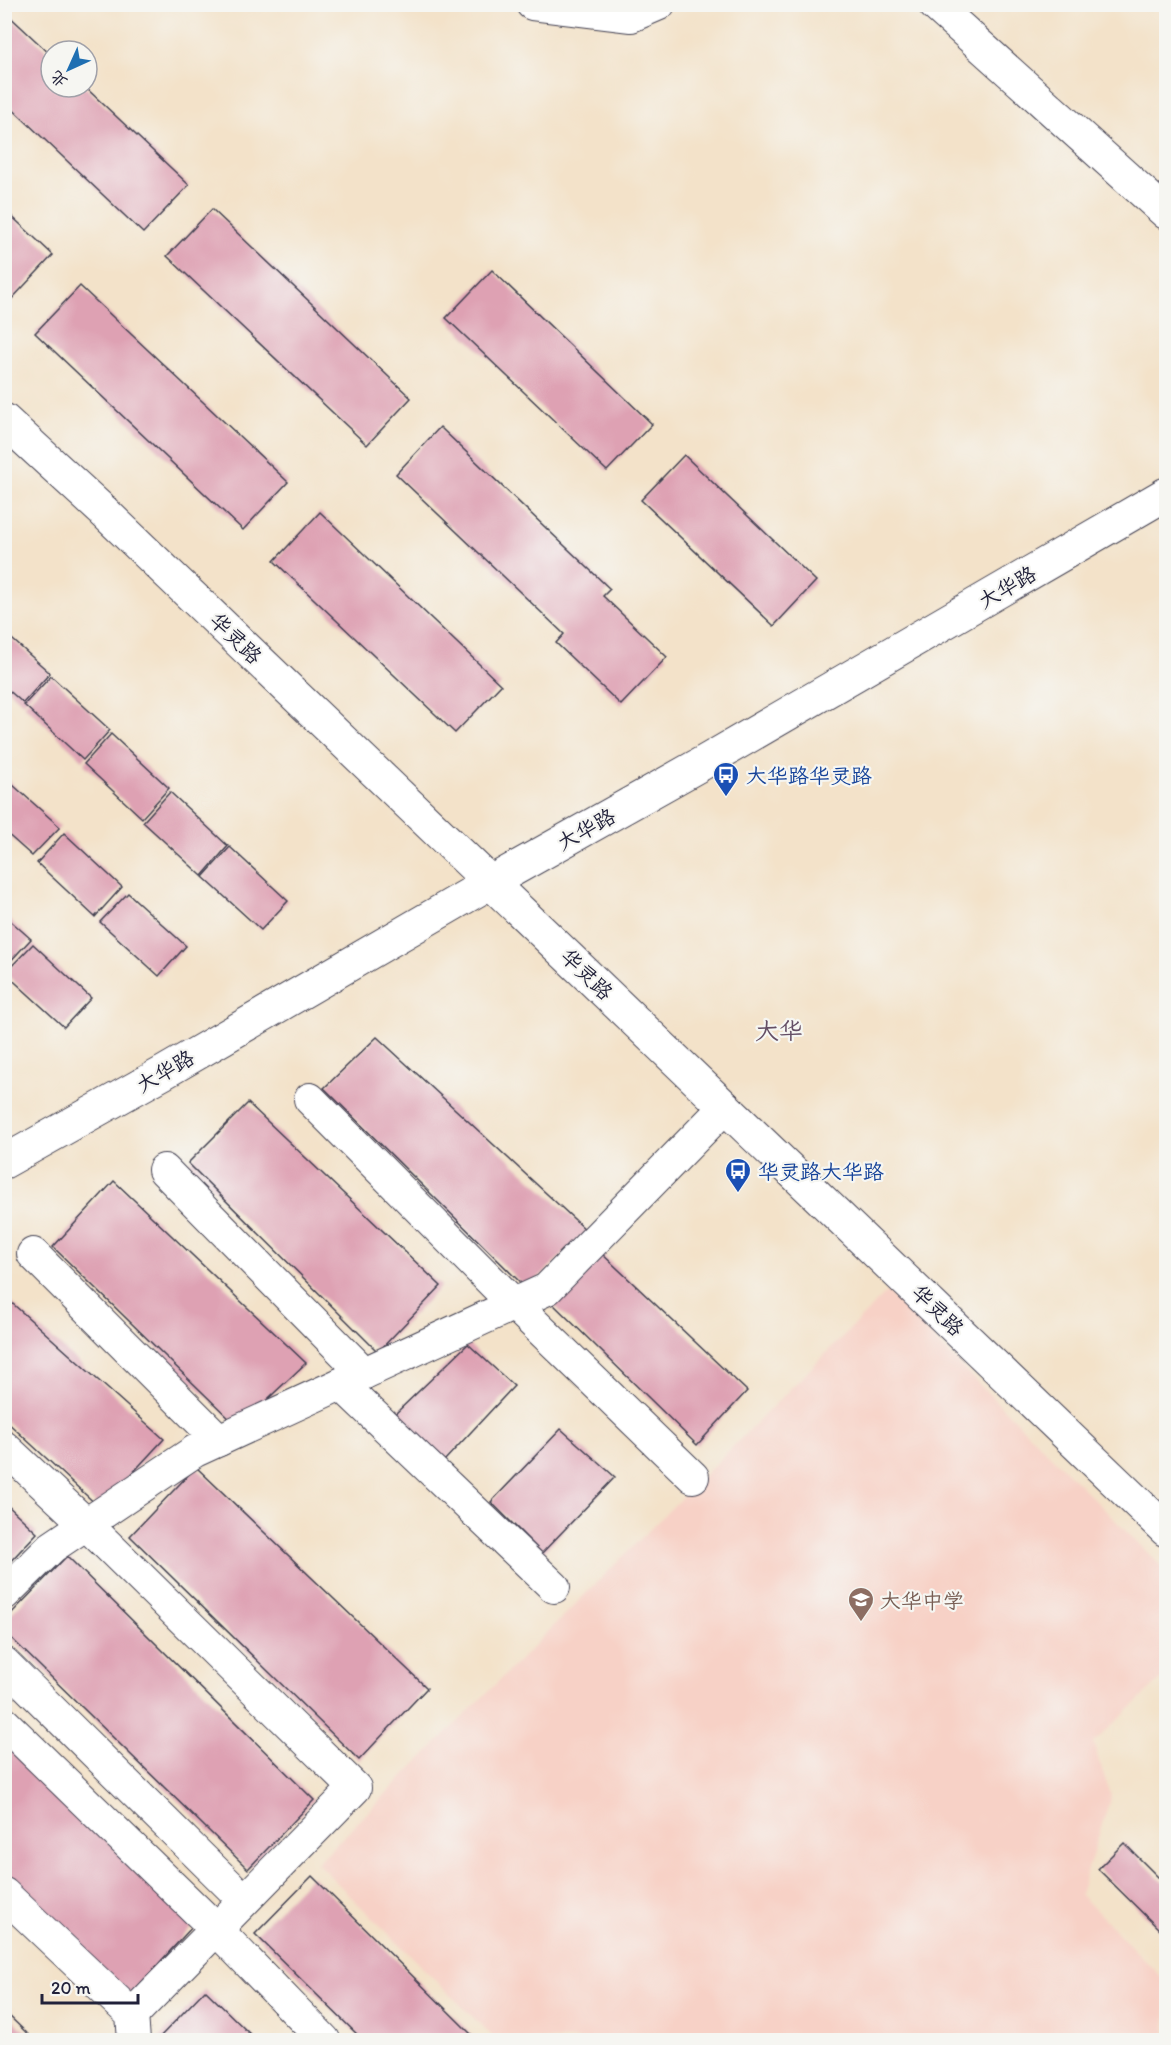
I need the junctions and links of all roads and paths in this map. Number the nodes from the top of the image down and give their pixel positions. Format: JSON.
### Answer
{"nodes":[{"id":1,"x":532,"y":4,"type":"edge"},
{"id":2,"x":659,"y":4,"type":"edge"},
{"id":3,"x":934,"y":4,"type":"edge"},
{"id":4,"x":1167,"y":213,"type":"edge"},
{"id":5,"x":4,"y":420,"type":"edge"},
{"id":6,"x":1167,"y":494,"type":"edge"},
{"id":7,"x":491,"y":882,"type":"junction"},
{"id":8,"x":310,"y":1099,"type":"dead end"},
{"id":9,"x":725,"y":1107,"type":"junction"},
{"id":10,"x":4,"y":1162,"type":"edge"},
{"id":11,"x":164,"y":1170,"type":"dead end"},
{"id":12,"x":33,"y":1254,"type":"dead end"},
{"id":13,"x":514,"y":1304,"type":"junction"},
{"id":14,"x":353,"y":1378,"type":"junction"},
{"id":15,"x":219,"y":1440,"type":"junction"},
{"id":16,"x":4,"y":1447,"type":"edge"},
{"id":17,"x":693,"y":1477,"type":"dead end"},
{"id":18,"x":86,"y":1524,"type":"junction"},
{"id":19,"x":1167,"y":1530,"type":"edge"},
{"id":20,"x":554,"y":1587,"type":"dead end"},
{"id":21,"x":4,"y":1594,"type":"edge"},
{"id":22,"x":4,"y":1663,"type":"edge"},
{"id":23,"x":4,"y":1724,"type":"edge"},
{"id":24,"x":4,"y":1894,"type":"edge"},
{"id":25,"x":244,"y":1900,"type":"junction"},
{"id":26,"x":216,"y":1929,"type":"junction"},
{"id":27,"x":133,"y":2028,"type":"edge"},
{"id":28,"x":324,"y":2040,"type":"edge"}],
"edges":[{"from":1,"to":2,"type":"street"},
{"from":3,"to":4,"type":"street"},
{"from":5,"to":7,"type":"main road","name":"华灵路"},
{"from":6,"to":7,"type":"main road","name":"大华路"},
{"from":7,"to":9,"type":"main road","name":"华灵路"},
{"from":7,"to":10,"type":"main road","name":"大华路"},
{"from":8,"to":13,"type":"street"},
{"from":9,"to":13,"type":"street"},
{"from":9,"to":19,"type":"main road","name":"华灵路"},
{"from":11,"to":14,"type":"street"},
{"from":12,"to":15,"type":"street"},
{"from":13,"to":14,"type":"street"},
{"from":13,"to":17,"type":"street"},
{"from":14,"to":15,"type":"street"},
{"from":14,"to":20,"type":"street"},
{"from":15,"to":18,"type":"street"},
{"from":16,"to":18,"type":"street"},
{"from":18,"to":21,"type":"street"},
{"from":18,"to":25,"type":"street"},
{"from":22,"to":25,"type":"street"},
{"from":23,"to":26,"type":"street"},
{"from":24,"to":27,"type":"street"},
{"from":25,"to":26,"type":"street"},
{"from":26,"to":27,"type":"street"},
{"from":26,"to":28,"type":"street"}]}
